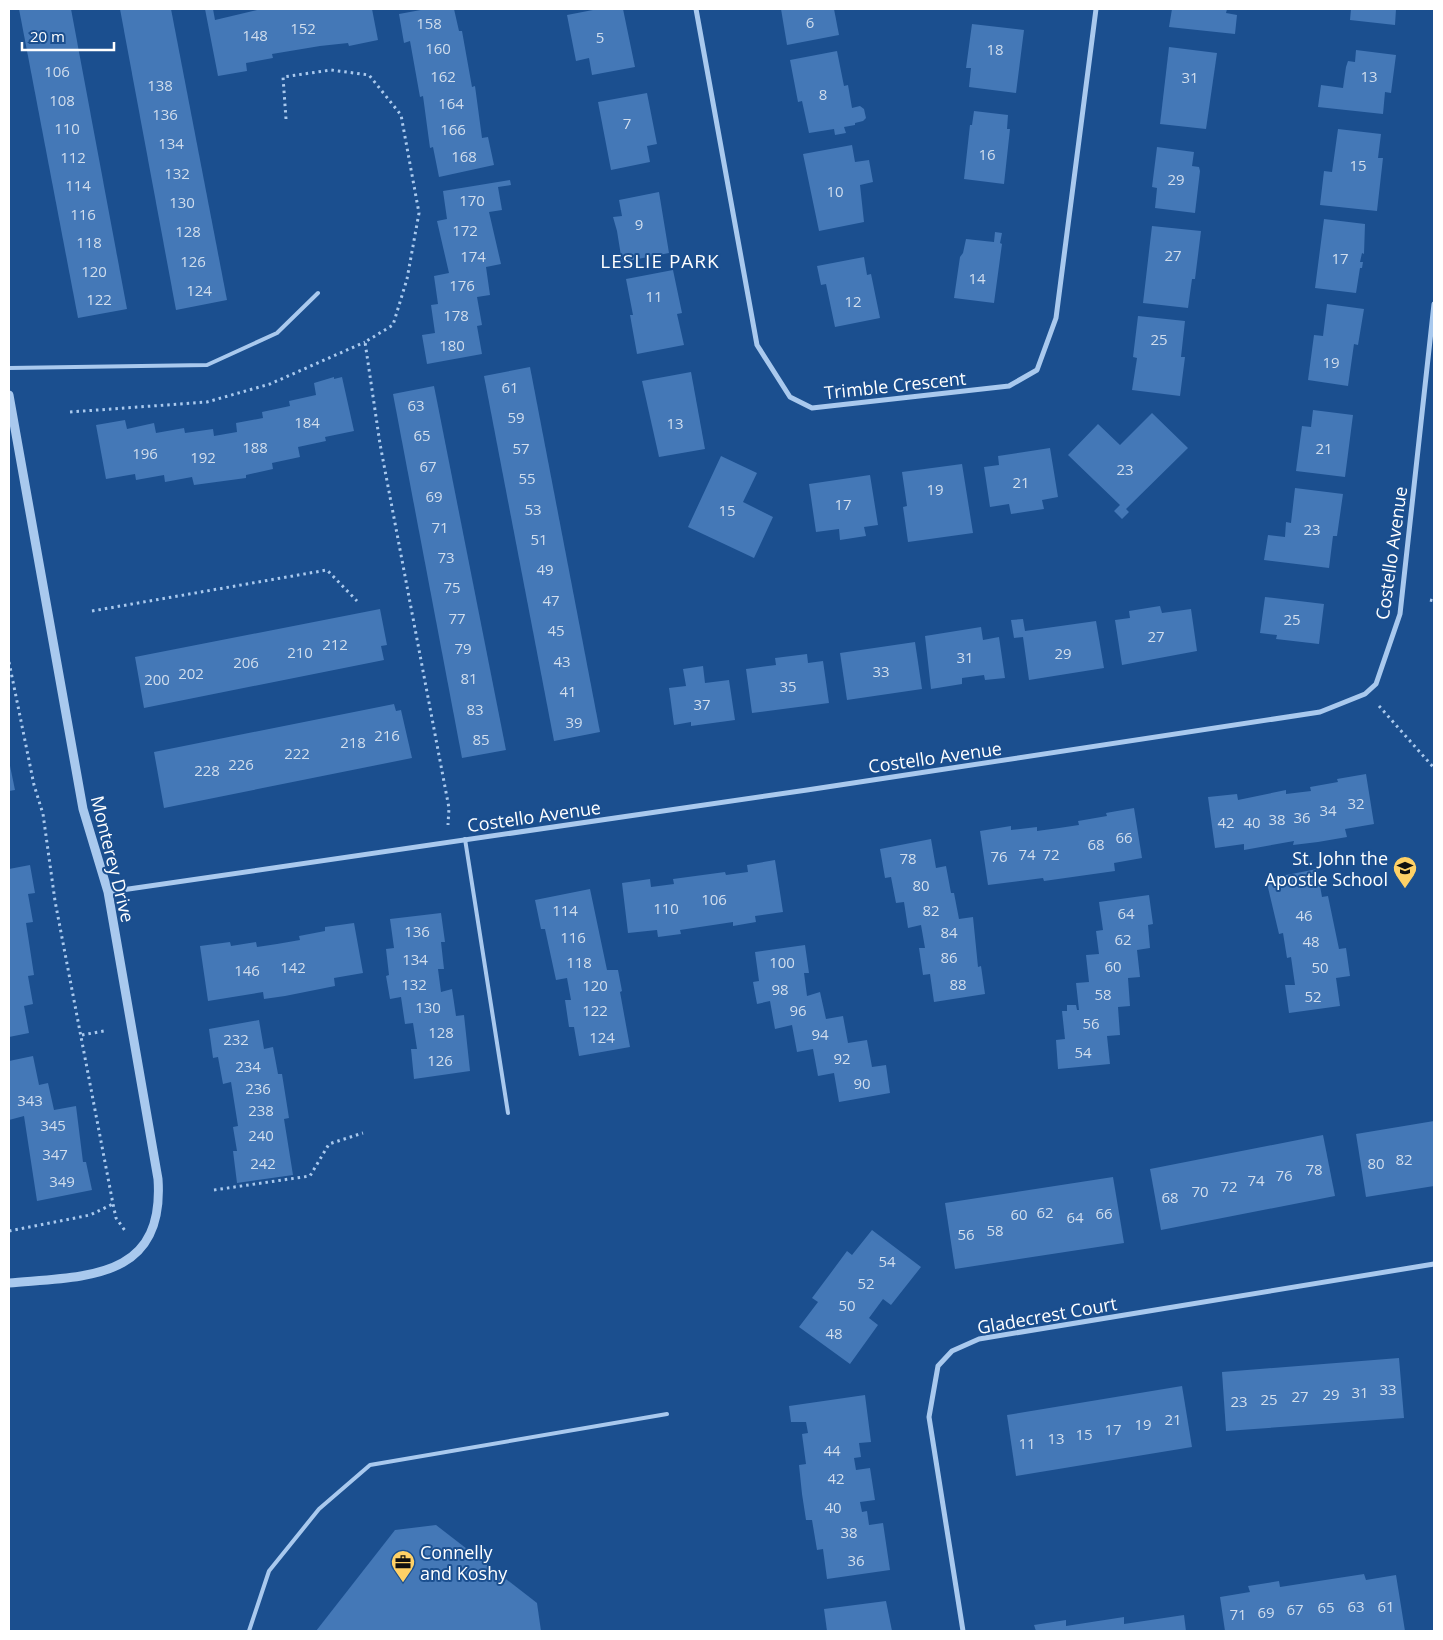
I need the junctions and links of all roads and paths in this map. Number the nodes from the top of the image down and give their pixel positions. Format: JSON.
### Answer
{"nodes":[{"id":1,"x":696,"y":9,"type":"edge"},
{"id":2,"x":1096,"y":9,"type":"edge"},
{"id":3,"x":286,"y":119,"type":"dead end"},
{"id":4,"x":318,"y":293,"type":"dead end"},
{"id":5,"x":1434,"y":304,"type":"edge"},
{"id":6,"x":365,"y":342,"type":"junction"},
{"id":7,"x":9,"y":368,"type":"edge"},
{"id":8,"x":9,"y":395,"type":"edge"},
{"id":9,"x":70,"y":412,"type":"dead end"},
{"id":10,"x":357,"y":601,"type":"dead end"},
{"id":11,"x":92,"y":611,"type":"dead end"},
{"id":12,"x":9,"y":662,"type":"edge"},
{"id":13,"x":1366,"y":694,"type":"junction"},
{"id":14,"x":1434,"y":768,"type":"edge"},
{"id":15,"x":465,"y":839,"type":"junction"},
{"id":16,"x":446,"y":843,"type":"junction"},
{"id":17,"x":108,"y":892,"type":"junction"},
{"id":18,"x":104,"y":1031,"type":"dead end"},
{"id":19,"x":82,"y":1035,"type":"junction"},
{"id":20,"x":508,"y":1113,"type":"dead end"},
{"id":21,"x":363,"y":1132,"type":"dead end"},
{"id":22,"x":214,"y":1190,"type":"dead end"},
{"id":23,"x":113,"y":1204,"type":"junction"},
{"id":24,"x":9,"y":1231,"type":"edge"},
{"id":25,"x":140,"y":1250,"type":"junction"},
{"id":26,"x":1434,"y":1264,"type":"edge"},
{"id":27,"x":9,"y":1283,"type":"edge"},
{"id":28,"x":667,"y":1414,"type":"dead end"},
{"id":29,"x":249,"y":1631,"type":"edge"},
{"id":30,"x":963,"y":1631,"type":"edge"}],
"edges":[{"from":1,"to":2,"type":"street","name":"Trimble Crescent"},
{"from":3,"to":6,"type":"path"},
{"from":4,"to":7,"type":"lane"},
{"from":5,"to":13,"type":"street","name":"Costello Avenue"},
{"from":6,"to":9,"type":"path"},
{"from":6,"to":16,"type":"path"},
{"from":8,"to":17,"type":"street","name":"Monterey Drive"},
{"from":10,"to":11,"type":"path"},
{"from":12,"to":19,"type":"path"},
{"from":13,"to":14,"type":"path"},
{"from":13,"to":15,"type":"street","name":"Costello Avenue"},
{"from":15,"to":16,"type":"street","name":"Costello Avenue"},
{"from":15,"to":20,"type":"lane"},
{"from":16,"to":17,"type":"street","name":"Costello Avenue"},
{"from":17,"to":25,"type":"street","name":"Monterey Drive"},
{"from":18,"to":19,"type":"path"},
{"from":19,"to":23,"type":"path"},
{"from":21,"to":22,"type":"path"},
{"from":23,"to":24,"type":"path"},
{"from":23,"to":25,"type":"path"},
{"from":25,"to":27,"type":"street","name":"Monterey Drive"},
{"from":26,"to":30,"type":"street","name":"Gladecrest Court"},
{"from":28,"to":29,"type":"lane"}]}
